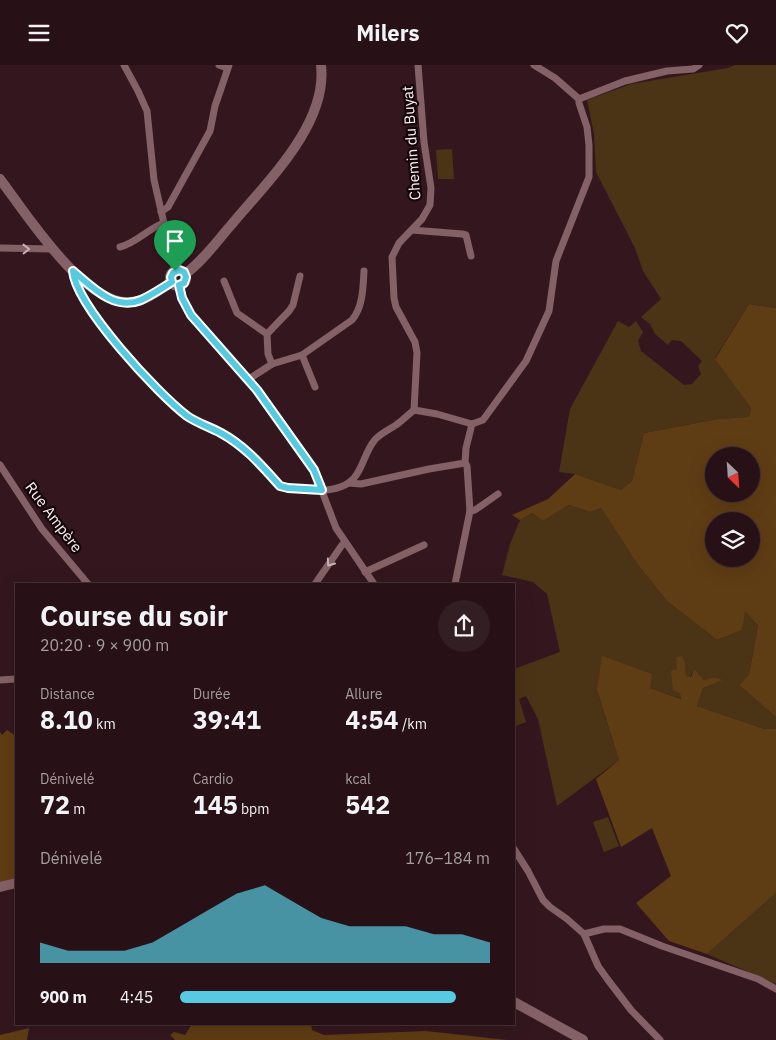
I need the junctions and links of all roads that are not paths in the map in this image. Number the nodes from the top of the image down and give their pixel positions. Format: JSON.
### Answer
{"nodes":[{"id":1,"x":124,"y":65,"type":"edge"},
{"id":2,"x":219,"y":65,"type":"edge"},
{"id":3,"x":321,"y":65,"type":"edge"},
{"id":4,"x":418,"y":65,"type":"edge"},
{"id":5,"x":534,"y":65,"type":"edge"},
{"id":6,"x":699,"y":65,"type":"edge"},
{"id":7,"x":228,"y":67,"type":"edge"},
{"id":8,"x":579,"y":99,"type":"junction"},
{"id":9,"x":0,"y":179,"type":"edge"},
{"id":10,"x":161,"y":212,"type":"junction"},
{"id":11,"x":164,"y":223,"type":"junction"},
{"id":12,"x":412,"y":230,"type":"junction"},
{"id":13,"x":120,"y":247,"type":"dead end"},
{"id":14,"x":0,"y":248,"type":"edge"},
{"id":15,"x":52,"y":249,"type":"junction"},
{"id":16,"x":471,"y":256,"type":"dead end"},
{"id":17,"x":73,"y":271,"type":"junction"},
{"id":18,"x":175,"y":271,"type":"junction"},
{"id":19,"x":364,"y":271,"type":"dead end"},
{"id":20,"x":185,"y":274,"type":"junction"},
{"id":21,"x":300,"y":276,"type":"dead end"},
{"id":22,"x":224,"y":281,"type":"dead end"},
{"id":23,"x":176,"y":284,"type":"junction"},
{"id":24,"x":267,"y":334,"type":"junction"},
{"id":25,"x":302,"y":355,"type":"junction"},
{"id":26,"x":272,"y":364,"type":"junction"},
{"id":27,"x":249,"y":379,"type":"junction"},
{"id":28,"x":315,"y":387,"type":"dead end"},
{"id":29,"x":414,"y":410,"type":"junction"},
{"id":30,"x":472,"y":424,"type":"junction"},
{"id":31,"x":464,"y":463,"type":"junction"},
{"id":32,"x":0,"y":465,"type":"edge"},
{"id":33,"x":350,"y":483,"type":"junction"},
{"id":34,"x":322,"y":490,"type":"junction"},
{"id":35,"x":498,"y":494,"type":"dead end"},
{"id":36,"x":470,"y":511,"type":"junction"},
{"id":37,"x":345,"y":543,"type":"junction"},
{"id":38,"x":424,"y":545,"type":"dead end"},
{"id":39,"x":365,"y":572,"type":"junction"},
{"id":40,"x":87,"y":583,"type":"edge"},
{"id":41,"x":316,"y":583,"type":"edge"},
{"id":42,"x":373,"y":583,"type":"edge"},
{"id":43,"x":455,"y":583,"type":"edge"},
{"id":44,"x":15,"y":679,"type":"edge"},
{"id":45,"x":0,"y":681,"type":"edge"},
{"id":46,"x":515,"y":851,"type":"edge"},
{"id":47,"x":15,"y":883,"type":"edge"},
{"id":48,"x":0,"y":887,"type":"edge"},
{"id":49,"x":584,"y":934,"type":"junction"},
{"id":50,"x":776,"y":989,"type":"edge"},
{"id":51,"x":515,"y":1003,"type":"edge"},
{"id":52,"x":583,"y":1040,"type":"edge"},
{"id":53,"x":657,"y":1040,"type":"edge"}],
"edges":[{"from":1,"to":10,"type":"street"},
{"from":2,"to":7,"type":"street"},
{"from":3,"to":20,"type":"street"},
{"from":4,"to":12,"type":"street","name":"Chemin du Buyat"},
{"from":5,"to":8,"type":"street"},
{"from":6,"to":8,"type":"street"},
{"from":7,"to":10,"type":"street"},
{"from":8,"to":30,"type":"street"},
{"from":9,"to":15,"type":"street"},
{"from":10,"to":11,"type":"street"},
{"from":11,"to":13,"type":"street"},
{"from":11,"to":18,"type":"street"},
{"from":12,"to":16,"type":"street"},
{"from":12,"to":29,"type":"street","name":"Chemin du Buyat"},
{"from":14,"to":15,"type":"street","one_way":true},
{"from":15,"to":17,"type":"street"},
{"from":17,"to":23,"type":"street"},
{"from":17,"to":34,"type":"street"},
{"from":18,"to":20,"type":"street"},
{"from":18,"to":23,"type":"street"},
{"from":19,"to":25,"type":"street"},
{"from":20,"to":23,"type":"street"},
{"from":21,"to":24,"type":"street"},
{"from":22,"to":24,"type":"street"},
{"from":23,"to":27,"type":"street"},
{"from":24,"to":26,"type":"street"},
{"from":25,"to":26,"type":"street"},
{"from":25,"to":28,"type":"street"},
{"from":26,"to":27,"type":"street"},
{"from":27,"to":34,"type":"street"},
{"from":29,"to":30,"type":"street"},
{"from":29,"to":33,"type":"street"},
{"from":30,"to":31,"type":"street"},
{"from":31,"to":33,"type":"street"},
{"from":31,"to":36,"type":"street"},
{"from":32,"to":40,"type":"street","name":"Rue Ampère"},
{"from":33,"to":34,"type":"street"},
{"from":34,"to":37,"type":"street"},
{"from":35,"to":36,"type":"street"},
{"from":36,"to":43,"type":"street"},
{"from":37,"to":39,"type":"street"},
{"from":37,"to":41,"type":"street","one_way":true},
{"from":38,"to":39,"type":"street"},
{"from":39,"to":42,"type":"street"},
{"from":44,"to":45,"type":"street"},
{"from":46,"to":49,"type":"street"},
{"from":47,"to":48,"type":"street"},
{"from":49,"to":50,"type":"street"},
{"from":49,"to":53,"type":"street"},
{"from":51,"to":52,"type":"street"}]}
